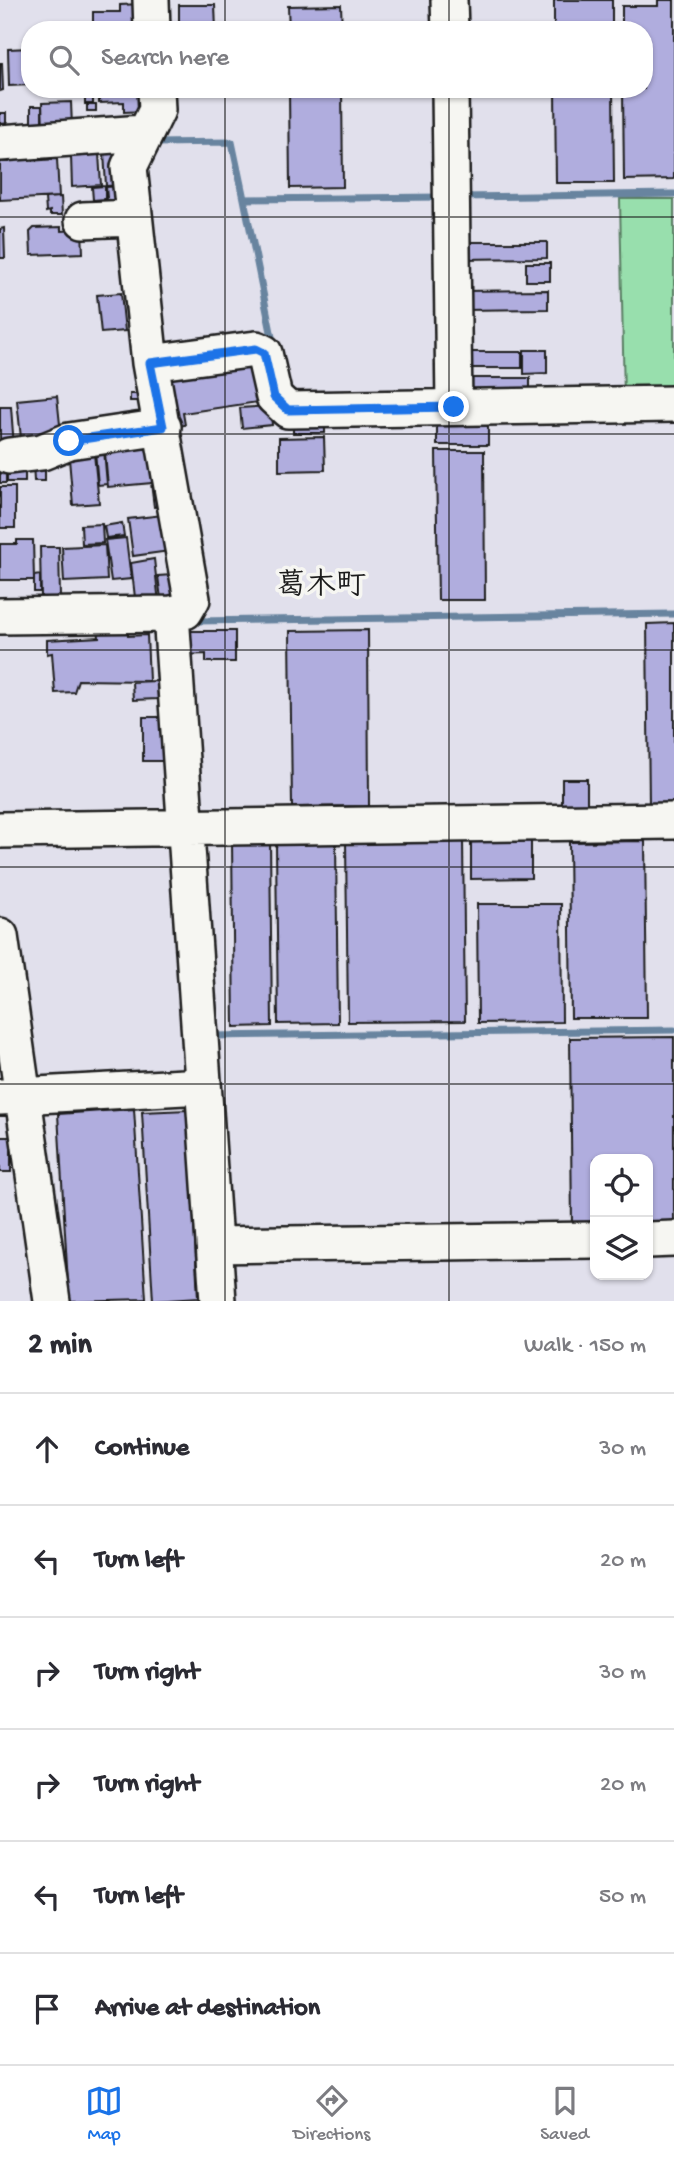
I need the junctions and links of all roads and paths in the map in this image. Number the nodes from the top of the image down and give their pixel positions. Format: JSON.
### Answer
{"nodes":[{"id":1,"x":151,"y":0,"type":"edge"},
{"id":2,"x":449,"y":0,"type":"edge"},
{"id":3,"x":152,"y":21,"type":"edge"},
{"id":4,"x":450,"y":21,"type":"edge"},
{"id":5,"x":156,"y":98,"type":"edge"},
{"id":6,"x":450,"y":98,"type":"edge"},
{"id":7,"x":143,"y":133,"type":"junction"},
{"id":8,"x":0,"y":143,"type":"edge"},
{"id":9,"x":134,"y":218,"type":"junction"},
{"id":10,"x":83,"y":220,"type":"dead end"},
{"id":11,"x":150,"y":363,"type":"junction"},
{"id":12,"x":674,"y":404,"type":"edge"},
{"id":13,"x":454,"y":407,"type":"junction"},
{"id":14,"x":163,"y":427,"type":"junction"},
{"id":15,"x":9,"y":456,"type":"dead end"},
{"id":16,"x":171,"y":614,"type":"junction"},
{"id":17,"x":0,"y":616,"type":"edge"},
{"id":18,"x":674,"y":821,"type":"edge"},
{"id":19,"x":184,"y":828,"type":"junction"},
{"id":20,"x":0,"y":831,"type":"edge"},
{"id":21,"x":0,"y":936,"type":"edge"},
{"id":22,"x":203,"y":1086,"type":"junction"},
{"id":23,"x":11,"y":1097,"type":"edge"},
{"id":24,"x":674,"y":1239,"type":"edge"},
{"id":25,"x":590,"y":1240,"type":"edge"},
{"id":26,"x":653,"y":1240,"type":"edge"},
{"id":27,"x":214,"y":1245,"type":"junction"},
{"id":28,"x":52,"y":1301,"type":"edge"},
{"id":29,"x":218,"y":1301,"type":"edge"}],
"edges":[{"from":1,"to":3,"type":"street"},
{"from":2,"to":4,"type":"street"},
{"from":5,"to":7,"type":"street"},
{"from":6,"to":13,"type":"street"},
{"from":7,"to":8,"type":"street"},
{"from":7,"to":9,"type":"street"},
{"from":9,"to":10,"type":"street"},
{"from":9,"to":11,"type":"street"},
{"from":11,"to":13,"type":"street"},
{"from":11,"to":14,"type":"street"},
{"from":12,"to":13,"type":"street"},
{"from":14,"to":15,"type":"street"},
{"from":14,"to":16,"type":"street"},
{"from":16,"to":17,"type":"street"},
{"from":16,"to":19,"type":"street"},
{"from":18,"to":19,"type":"street"},
{"from":19,"to":20,"type":"street"},
{"from":19,"to":22,"type":"street"},
{"from":21,"to":23,"type":"street"},
{"from":22,"to":23,"type":"street"},
{"from":22,"to":27,"type":"street"},
{"from":23,"to":28,"type":"street"},
{"from":24,"to":26,"type":"street"},
{"from":25,"to":27,"type":"street"},
{"from":27,"to":29,"type":"street"}]}
